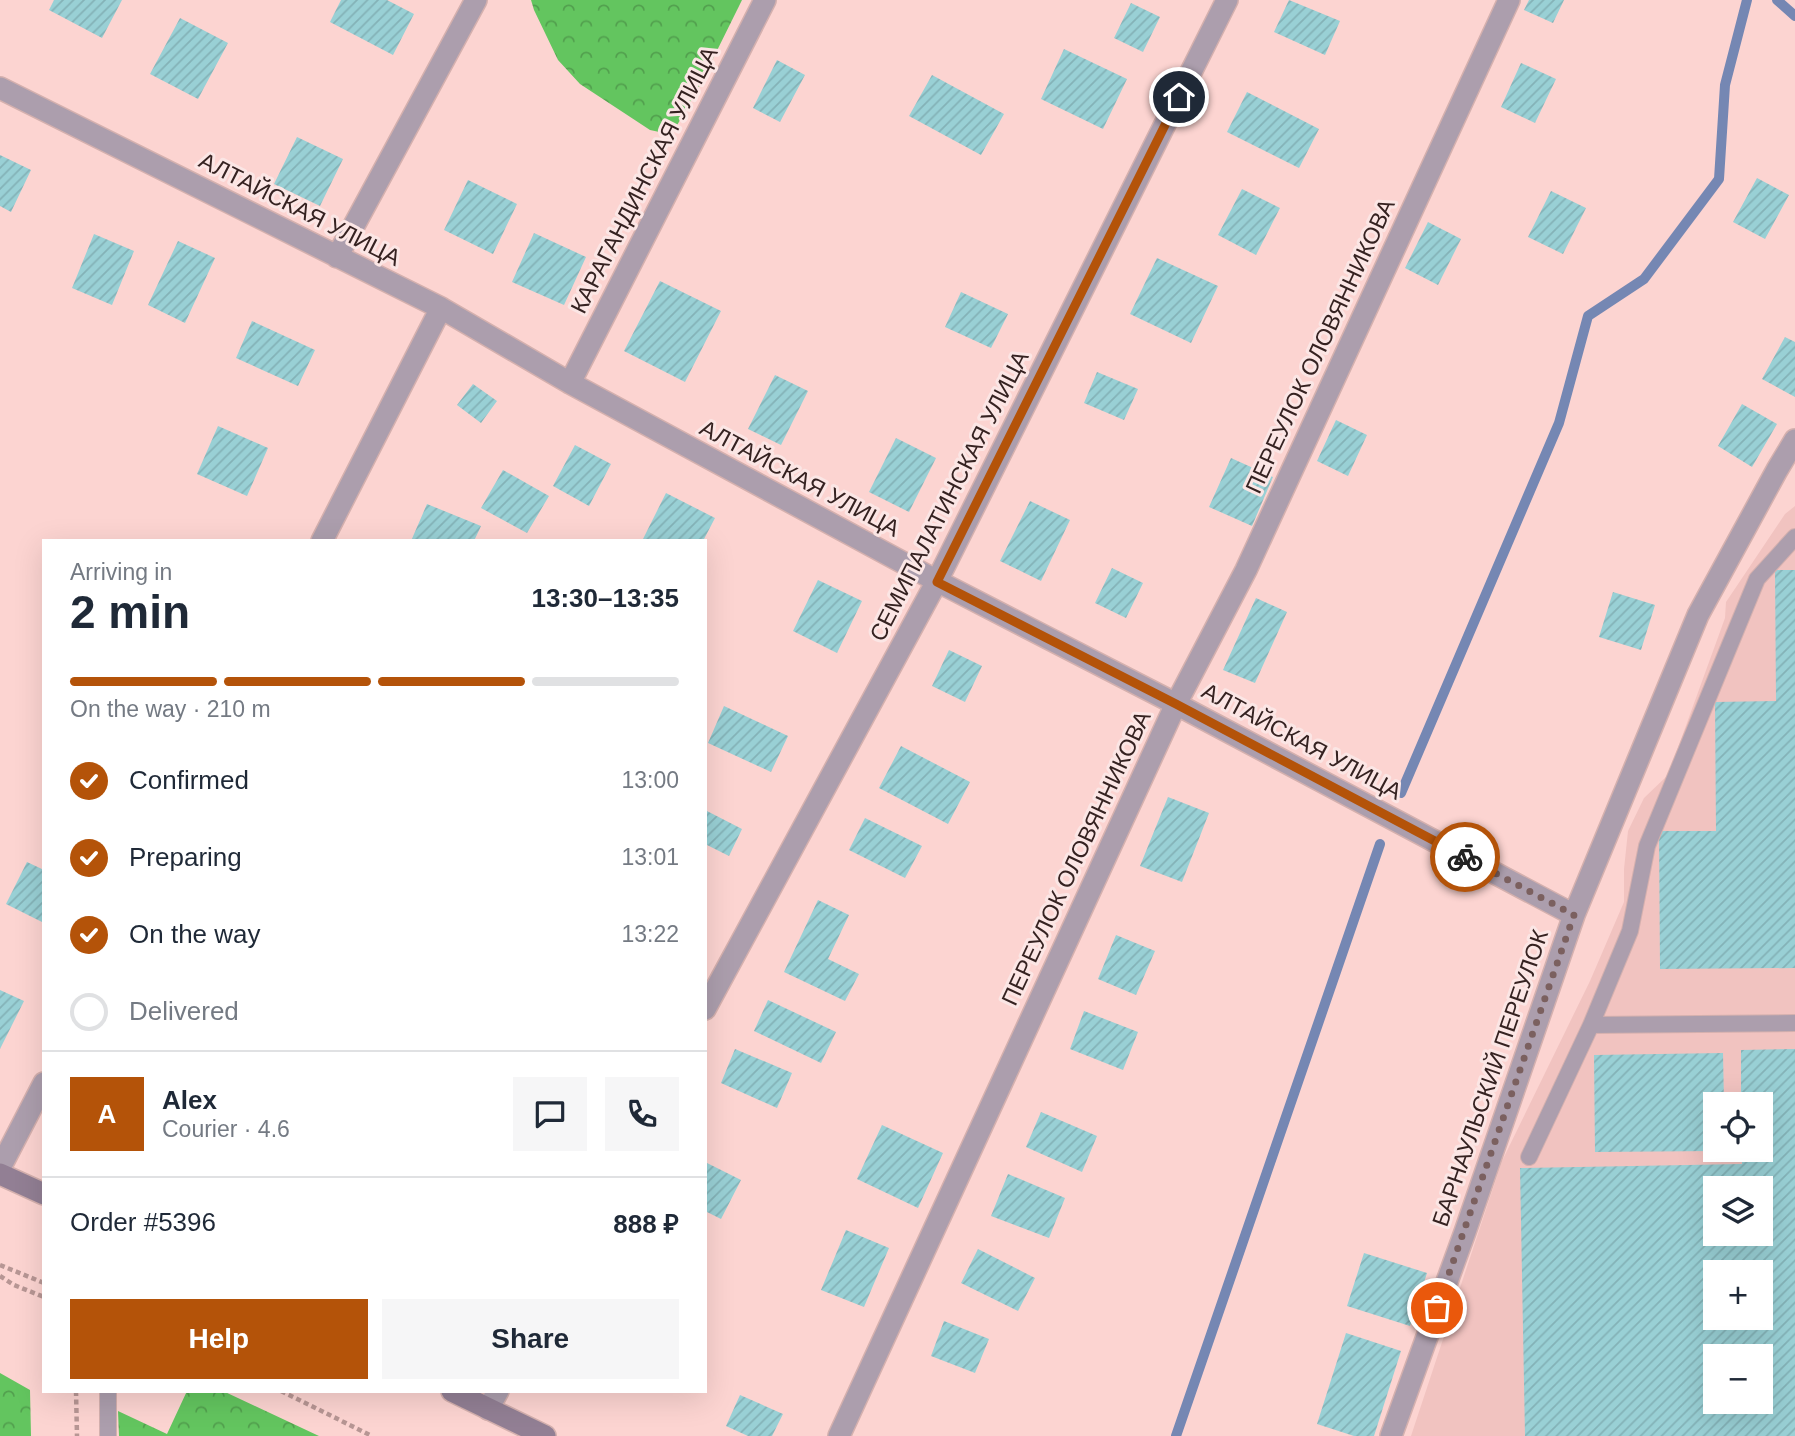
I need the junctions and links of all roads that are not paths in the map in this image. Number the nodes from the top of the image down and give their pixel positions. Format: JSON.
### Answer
{"nodes":[{"id":1,"x":476,"y":0,"type":"edge"},
{"id":2,"x":765,"y":0,"type":"edge"},
{"id":3,"x":1227,"y":0,"type":"edge"},
{"id":4,"x":1509,"y":0,"type":"edge"},
{"id":5,"x":0,"y":88,"type":"edge"},
{"id":6,"x":337,"y":257,"type":"junction"},
{"id":7,"x":441,"y":309,"type":"junction"},
{"id":8,"x":570,"y":383,"type":"junction"},
{"id":9,"x":1795,"y":440,"type":"edge"},
{"id":10,"x":1795,"y":537,"type":"edge"},
{"id":11,"x":323,"y":539,"type":"edge"},
{"id":12,"x":937,"y":582,"type":"junction"},
{"id":13,"x":1176,"y":704,"type":"junction"},
{"id":14,"x":1574,"y":915,"type":"junction"},
{"id":15,"x":707,"y":1005,"type":"edge"},
{"id":16,"x":1795,"y":1023,"type":"edge"},
{"id":17,"x":1591,"y":1025,"type":"junction"},
{"id":18,"x":42,"y":1087,"type":"edge"},
{"id":19,"x":1530,"y":1157,"type":"dead end"},
{"id":20,"x":0,"y":1168,"type":"edge"},
{"id":21,"x":0,"y":1174,"type":"edge"},
{"id":22,"x":42,"y":1193,"type":"edge"},
{"id":23,"x":108,"y":1393,"type":"edge"},
{"id":24,"x":461,"y":1393,"type":"edge"},
{"id":25,"x":493,"y":1400,"type":"edge"},
{"id":26,"x":108,"y":1436,"type":"edge"},
{"id":27,"x":545,"y":1436,"type":"edge"},
{"id":28,"x":839,"y":1436,"type":"edge"},
{"id":29,"x":1391,"y":1436,"type":"edge"}],
"edges":[{"from":1,"to":6,"type":"street"},
{"from":2,"to":8,"type":"street","name":"КАРАГАНДИНСКАЯ УЛИЦА"},
{"from":3,"to":12,"type":"street","name":"СЕМИПАЛАТИНСКАЯ УЛИЦА"},
{"from":4,"to":13,"type":"street","name":"ПЕРЕУЛОК ОЛОВЯННИКОВА"},
{"from":5,"to":6,"type":"street","name":"АЛТАЙСКАЯ УЛИЦА"},
{"from":6,"to":7,"type":"street","name":"АЛТАЙСКАЯ УЛИЦА"},
{"from":7,"to":8,"type":"street","name":"АЛТАЙСКАЯ УЛИЦА"},
{"from":7,"to":11,"type":"street"},
{"from":8,"to":12,"type":"street","name":"АЛТАЙСКАЯ УЛИЦА"},
{"from":9,"to":14,"type":"street","name":"БАРНАУЛЬСКИЙ ПЕРЕУЛОК"},
{"from":10,"to":17,"type":"lane"},
{"from":12,"to":13,"type":"street","name":"АЛТАЙСКАЯ УЛИЦА"},
{"from":12,"to":15,"type":"street","name":"СЕМИПАЛАТИНСКАЯ УЛИЦА"},
{"from":13,"to":14,"type":"street","name":"АЛТАЙСКАЯ УЛИЦА"},
{"from":13,"to":28,"type":"street","name":"ПЕРЕУЛОК ОЛОВЯННИКОВА"},
{"from":14,"to":29,"type":"street","name":"БАРНАУЛЬСКИЙ ПЕРЕУЛОК"},
{"from":16,"to":17,"type":"lane"},
{"from":17,"to":19,"type":"lane"},
{"from":18,"to":20,"type":"street"},
{"from":21,"to":22,"type":"street"},
{"from":23,"to":26,"type":"lane"},
{"from":24,"to":25,"type":"street"},
{"from":25,"to":27,"type":"street"}]}
